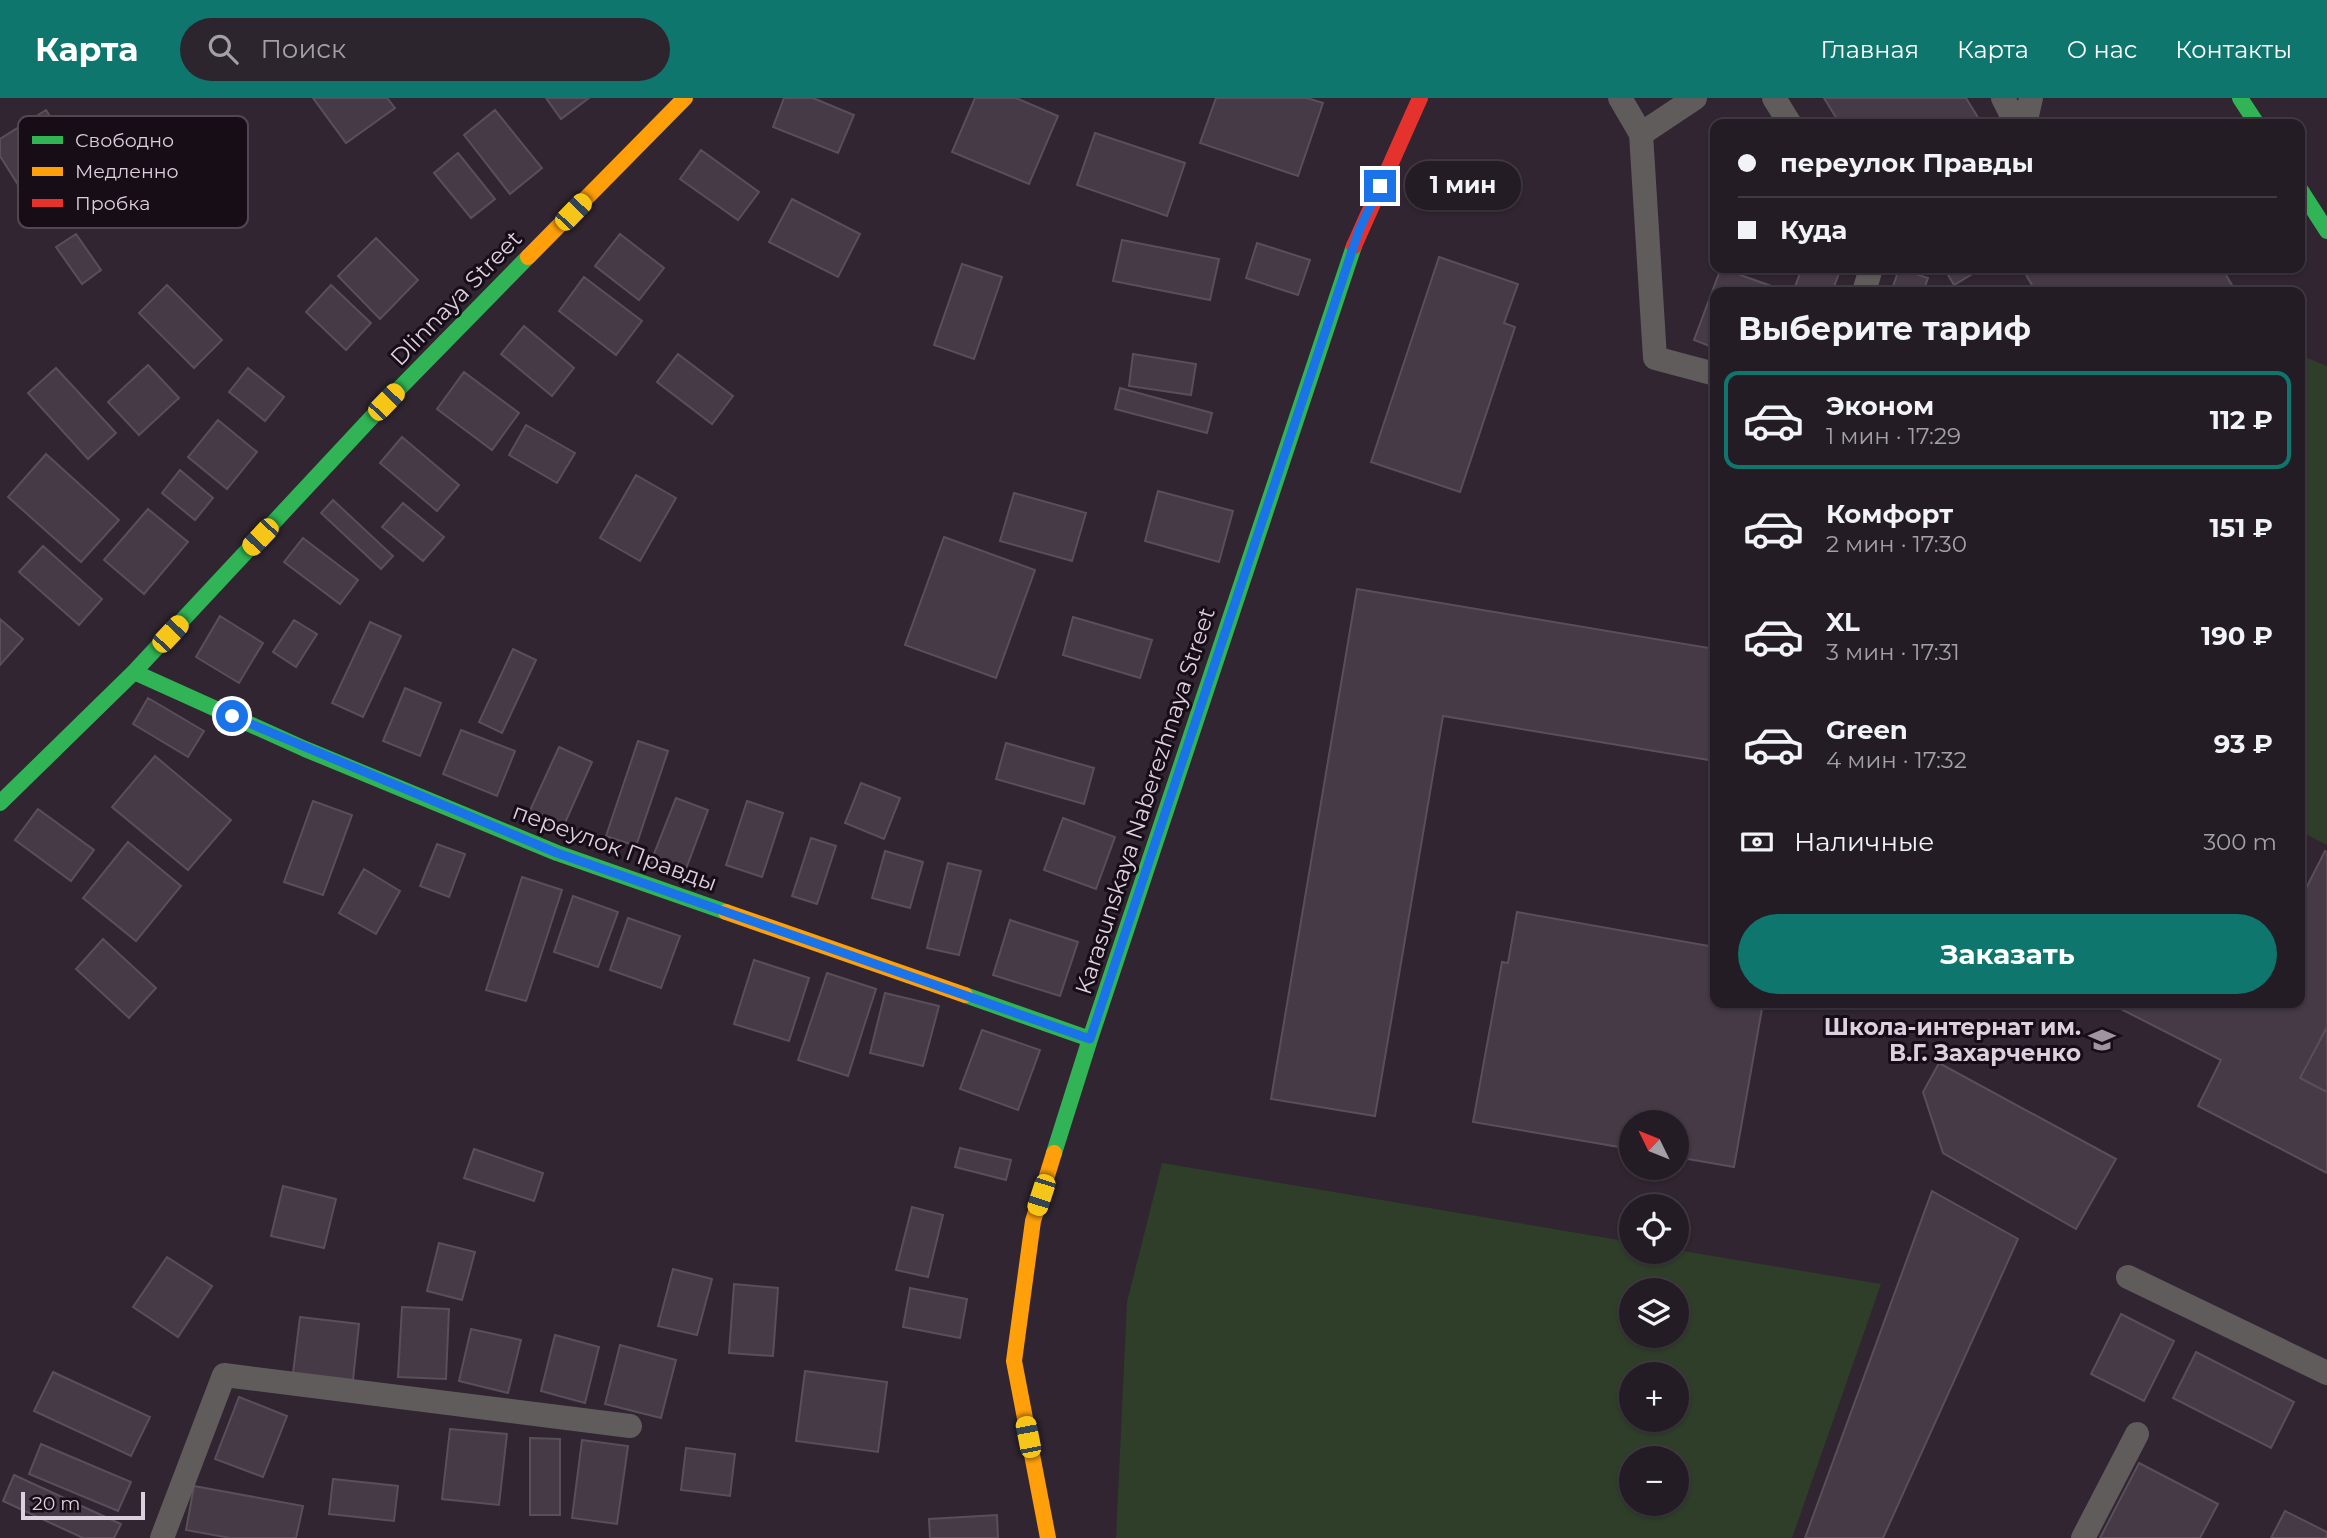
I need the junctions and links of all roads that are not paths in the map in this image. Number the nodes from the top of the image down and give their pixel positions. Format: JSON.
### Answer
{"nodes":[{"id":1,"x":685,"y":98,"type":"edge"},
{"id":2,"x":1420,"y":98,"type":"edge"},
{"id":3,"x":1620,"y":98,"type":"edge"},
{"id":4,"x":1695,"y":98,"type":"edge"},
{"id":5,"x":1774,"y":98,"type":"edge"},
{"id":6,"x":2003,"y":98,"type":"edge"},
{"id":7,"x":2031,"y":98,"type":"edge"},
{"id":8,"x":2240,"y":98,"type":"edge"},
{"id":9,"x":1787,"y":119,"type":"edge"},
{"id":10,"x":2014,"y":119,"type":"edge"},
{"id":11,"x":2026,"y":119,"type":"edge"},
{"id":12,"x":2254,"y":119,"type":"edge"},
{"id":13,"x":1642,"y":135,"type":"junction"},
{"id":14,"x":2305,"y":197,"type":"edge"},
{"id":15,"x":2327,"y":232,"type":"edge"},
{"id":16,"x":1710,"y":373,"type":"edge"},
{"id":17,"x":134,"y":672,"type":"junction"},
{"id":18,"x":0,"y":803,"type":"edge"},
{"id":19,"x":1090,"y":1039,"type":"junction"},
{"id":20,"x":2128,"y":1277,"type":"dead end"},
{"id":21,"x":2327,"y":1373,"type":"edge"},
{"id":22,"x":630,"y":1426,"type":"dead end"},
{"id":23,"x":2137,"y":1434,"type":"dead end"},
{"id":24,"x":162,"y":1538,"type":"edge"},
{"id":25,"x":1048,"y":1538,"type":"edge"},
{"id":26,"x":2083,"y":1538,"type":"edge"}],
"edges":[{"from":1,"to":17,"type":"street","name":"Dlinnaya Street"},
{"from":2,"to":19,"type":"street","name":"Karasunskaya Naberezhnaya Street"},
{"from":3,"to":13,"type":"lane"},
{"from":4,"to":13,"type":"lane"},
{"from":5,"to":9,"type":"lane"},
{"from":6,"to":10,"type":"lane"},
{"from":7,"to":11,"type":"lane"},
{"from":8,"to":12,"type":"street"},
{"from":13,"to":16,"type":"lane"},
{"from":14,"to":15,"type":"street"},
{"from":17,"to":18,"type":"street","name":"Dlinnaya Street"},
{"from":17,"to":19,"type":"street","name":"переулок Правды"},
{"from":19,"to":25,"type":"street","name":"Karasunskaya Naberezhnaya Street"},
{"from":20,"to":21,"type":"lane"},
{"from":22,"to":24,"type":"lane"},
{"from":23,"to":26,"type":"lane"}]}
